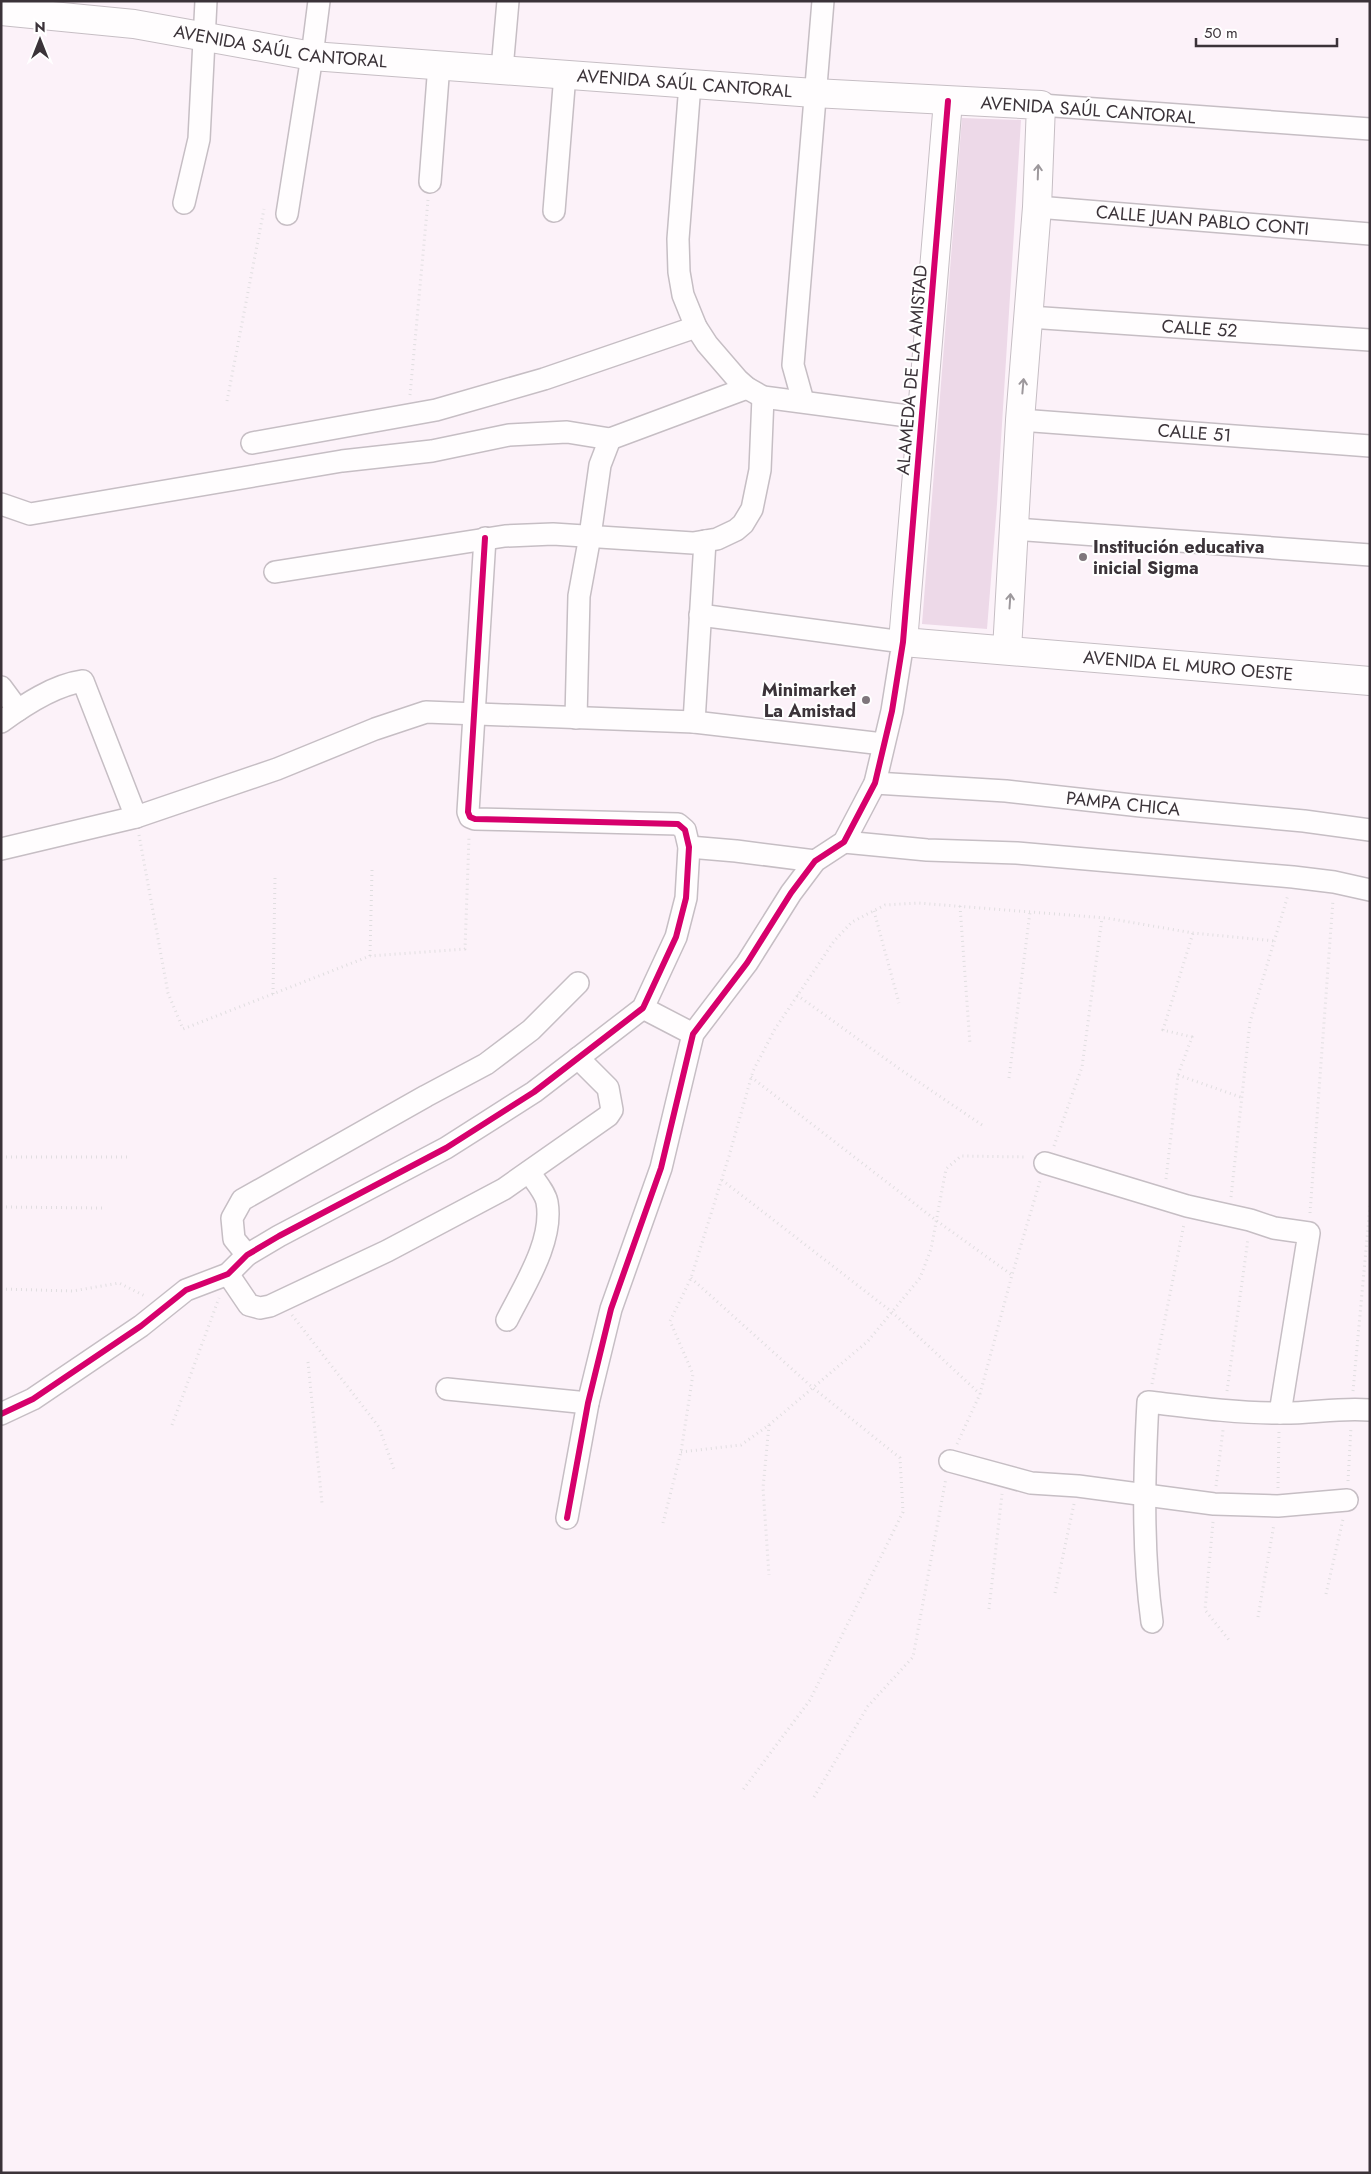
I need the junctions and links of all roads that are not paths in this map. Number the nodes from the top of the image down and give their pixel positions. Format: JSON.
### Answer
{"nodes":[{"id":1,"x":206,"y":1,"type":"edge"},
{"id":2,"x":319,"y":1,"type":"edge"},
{"id":3,"x":508,"y":1,"type":"edge"},
{"id":4,"x":823,"y":1,"type":"edge"},
{"id":5,"x":73,"y":10,"type":"edge"},
{"id":6,"x":1,"y":11,"type":"edge"},
{"id":7,"x":204,"y":36,"type":"junction"},
{"id":8,"x":312,"y":56,"type":"junction"},
{"id":9,"x":439,"y":64,"type":"junction"},
{"id":10,"x":502,"y":69,"type":"junction"},
{"id":11,"x":565,"y":74,"type":"junction"},
{"id":12,"x":690,"y":84,"type":"junction"},
{"id":13,"x":814,"y":93,"type":"junction"},
{"id":14,"x":948,"y":101,"type":"junction"},
{"id":15,"x":1040,"y":106,"type":"junction"},
{"id":16,"x":1370,"y":129,"type":"edge"},
{"id":17,"x":430,"y":182,"type":"road end"},
{"id":18,"x":184,"y":203,"type":"dead end"},
{"id":19,"x":1036,"y":207,"type":"junction"},
{"id":20,"x":554,"y":211,"type":"dead end"},
{"id":21,"x":287,"y":214,"type":"dead end"},
{"id":22,"x":1370,"y":234,"type":"edge"},
{"id":23,"x":1029,"y":317,"type":"junction"},
{"id":24,"x":696,"y":327,"type":"junction"},
{"id":25,"x":1370,"y":340,"type":"edge"},
{"id":26,"x":755,"y":393,"type":"junction"},
{"id":27,"x":803,"y":401,"type":"junction"},
{"id":28,"x":923,"y":418,"type":"junction"},
{"id":29,"x":1020,"y":420,"type":"junction"},
{"id":30,"x":610,"y":439,"type":"junction"},
{"id":31,"x":252,"y":443,"type":"dead end"},
{"id":32,"x":1370,"y":446,"type":"edge"},
{"id":33,"x":1,"y":504,"type":"edge"},
{"id":34,"x":1014,"y":529,"type":"junction"},
{"id":35,"x":590,"y":536,"type":"junction"},
{"id":36,"x":485,"y":538,"type":"junction"},
{"id":37,"x":705,"y":542,"type":"junction"},
{"id":38,"x":1370,"y":556,"type":"edge"},
{"id":39,"x":275,"y":572,"type":"dead end"},
{"id":40,"x":700,"y":615,"type":"junction"},
{"id":41,"x":903,"y":642,"type":"junction"},
{"id":42,"x":1007,"y":650,"type":"junction"},
{"id":43,"x":1370,"y":681,"type":"edge"},
{"id":44,"x":1,"y":687,"type":"edge"},
{"id":45,"x":473,"y":713,"type":"junction"},
{"id":46,"x":9,"y":716,"type":"edge"},
{"id":47,"x":576,"y":718,"type":"junction"},
{"id":48,"x":694,"y":722,"type":"junction"},
{"id":49,"x":883,"y":744,"type":"junction"},
{"id":50,"x":875,"y":783,"type":"junction"},
{"id":51,"x":136,"y":818,"type":"junction"},
{"id":52,"x":1370,"y":830,"type":"edge"},
{"id":53,"x":844,"y":842,"type":"junction"},
{"id":54,"x":689,"y":848,"type":"junction"},
{"id":55,"x":1,"y":849,"type":"edge"},
{"id":56,"x":815,"y":861,"type":"junction"},
{"id":57,"x":1370,"y":890,"type":"edge"},
{"id":58,"x":578,"y":983,"type":"dead end"},
{"id":59,"x":643,"y":1008,"type":"junction"},
{"id":60,"x":693,"y":1034,"type":"junction"},
{"id":61,"x":578,"y":1058,"type":"junction"},
{"id":62,"x":1048,"y":1160,"type":"road end"},
{"id":63,"x":529,"y":1172,"type":"junction"},
{"id":64,"x":247,"y":1255,"type":"junction"},
{"id":65,"x":228,"y":1274,"type":"junction"},
{"id":66,"x":507,"y":1320,"type":"dead end"},
{"id":67,"x":447,"y":1390,"type":"dead end"},
{"id":68,"x":588,"y":1403,"type":"junction"},
{"id":69,"x":1361,"y":1409,"type":"edge"},
{"id":70,"x":1280,"y":1413,"type":"junction"},
{"id":71,"x":1,"y":1414,"type":"edge"},
{"id":72,"x":950,"y":1461,"type":"road end"},
{"id":73,"x":1145,"y":1496,"type":"junction"},
{"id":74,"x":1347,"y":1500,"type":"dead end"},
{"id":75,"x":567,"y":1518,"type":"dead end"},
{"id":76,"x":1152,"y":1622,"type":"dead end"}],
"edges":[{"from":1,"to":7,"type":"street"},
{"from":2,"to":8,"type":"street"},
{"from":3,"to":10,"type":"street"},
{"from":4,"to":13,"type":"street"},
{"from":5,"to":6,"type":"street","name":"AVENIDA SAÚL CANTORAL"},
{"from":5,"to":7,"type":"street","name":"AVENIDA SAÚL CANTORAL"},
{"from":7,"to":8,"type":"street","name":"AVENIDA SAÚL CANTORAL"},
{"from":7,"to":18,"type":"street"},
{"from":8,"to":9,"type":"street","name":"AVENIDA SAÚL CANTORAL"},
{"from":8,"to":21,"type":"street"},
{"from":9,"to":10,"type":"street","name":"AVENIDA SAÚL CANTORAL"},
{"from":9,"to":17,"type":"street"},
{"from":10,"to":11,"type":"street","name":"AVENIDA SAÚL CANTORAL"},
{"from":11,"to":12,"type":"street","name":"AVENIDA SAÚL CANTORAL"},
{"from":11,"to":20,"type":"street"},
{"from":12,"to":13,"type":"street","name":"AVENIDA SAÚL CANTORAL"},
{"from":12,"to":24,"type":"street"},
{"from":13,"to":14,"type":"street","name":"AVENIDA SAÚL CANTORAL"},
{"from":13,"to":27,"type":"street"},
{"from":14,"to":15,"type":"street","name":"AVENIDA SAÚL CANTORAL"},
{"from":14,"to":28,"type":"street","name":"ALAMEDA DE LA AMISTAD"},
{"from":15,"to":16,"type":"street","name":"AVENIDA SAÚL CANTORAL"},
{"from":19,"to":15,"type":"street","one_way":true},
{"from":19,"to":22,"type":"street","name":"CALLE JUAN PABLO CONTI"},
{"from":19,"to":23,"type":"street"},
{"from":23,"to":25,"type":"street","name":"CALLE 52"},
{"from":29,"to":23,"type":"street","one_way":true},
{"from":24,"to":26,"type":"street"},
{"from":24,"to":31,"type":"street"},
{"from":26,"to":27,"type":"street"},
{"from":26,"to":30,"type":"street"},
{"from":26,"to":37,"type":"street"},
{"from":27,"to":28,"type":"street"},
{"from":28,"to":41,"type":"street","name":"ALAMEDA DE LA AMISTAD"},
{"from":29,"to":32,"type":"street","name":"CALLE 51"},
{"from":29,"to":34,"type":"street"},
{"from":30,"to":33,"type":"street"},
{"from":30,"to":35,"type":"street"},
{"from":34,"to":38,"type":"street"},
{"from":42,"to":34,"type":"street","one_way":true},
{"from":35,"to":36,"type":"street"},
{"from":35,"to":37,"type":"street"},
{"from":35,"to":47,"type":"street"},
{"from":36,"to":39,"type":"street"},
{"from":36,"to":45,"type":"street"},
{"from":37,"to":40,"type":"street"},
{"from":40,"to":41,"type":"street"},
{"from":40,"to":48,"type":"street"},
{"from":41,"to":42,"type":"street","name":"AVENIDA EL MURO OESTE"},
{"from":41,"to":49,"type":"street"},
{"from":42,"to":43,"type":"street","name":"AVENIDA EL MURO OESTE"},
{"from":44,"to":46,"type":"street"},
{"from":45,"to":47,"type":"street"},
{"from":45,"to":51,"type":"street"},
{"from":45,"to":54,"type":"street"},
{"from":46,"to":51,"type":"street"},
{"from":47,"to":48,"type":"street"},
{"from":48,"to":49,"type":"street"},
{"from":49,"to":50,"type":"street"},
{"from":50,"to":52,"type":"street","name":"PAMPA CHICA"},
{"from":50,"to":53,"type":"street"},
{"from":51,"to":55,"type":"street"},
{"from":53,"to":56,"type":"street"},
{"from":53,"to":57,"type":"street"},
{"from":54,"to":56,"type":"street"},
{"from":54,"to":59,"type":"street"},
{"from":56,"to":60,"type":"street"},
{"from":58,"to":64,"type":"street"},
{"from":59,"to":60,"type":"street"},
{"from":59,"to":61,"type":"street"},
{"from":60,"to":68,"type":"street"},
{"from":61,"to":63,"type":"street"},
{"from":61,"to":64,"type":"street"},
{"from":62,"to":70,"type":"street"},
{"from":63,"to":65,"type":"street"},
{"from":63,"to":66,"type":"street"},
{"from":64,"to":65,"type":"street"},
{"from":65,"to":71,"type":"street"},
{"from":67,"to":68,"type":"street"},
{"from":68,"to":75,"type":"street"},
{"from":69,"to":70,"type":"street"},
{"from":70,"to":73,"type":"street"},
{"from":72,"to":73,"type":"street"},
{"from":73,"to":74,"type":"street"},
{"from":73,"to":76,"type":"street"}]}
